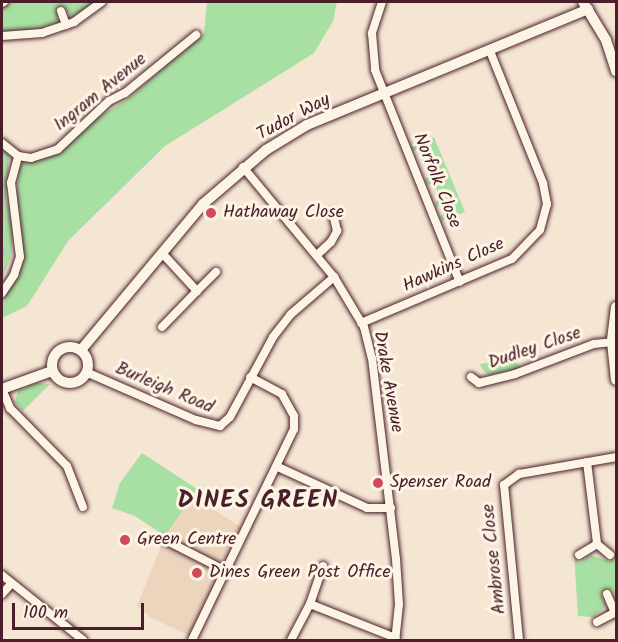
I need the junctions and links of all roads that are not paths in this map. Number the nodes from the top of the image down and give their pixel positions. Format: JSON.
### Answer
{"nodes":[{"id":1,"x":102,"y":2,"type":"edge"},
{"id":2,"x":382,"y":2,"type":"edge"},
{"id":3,"x":586,"y":5,"type":"edge"},
{"id":4,"x":61,"y":10,"type":"dead end"},
{"id":5,"x":66,"y":25,"type":"junction"},
{"id":6,"x":196,"y":35,"type":"dead end"},
{"id":7,"x":2,"y":36,"type":"edge"},
{"id":8,"x":490,"y":51,"type":"junction"},
{"id":9,"x":616,"y":70,"type":"edge"},
{"id":10,"x":384,"y":93,"type":"junction"},
{"id":11,"x":2,"y":143,"type":"edge"},
{"id":12,"x":18,"y":156,"type":"junction"},
{"id":13,"x":243,"y":167,"type":"junction"},
{"id":14,"x":333,"y":213,"type":"dead end"},
{"id":15,"x":162,"y":253,"type":"junction"},
{"id":16,"x":317,"y":255,"type":"junction"},
{"id":17,"x":216,"y":272,"type":"dead end"},
{"id":18,"x":334,"y":277,"type":"junction"},
{"id":19,"x":460,"y":282,"type":"junction"},
{"id":20,"x":198,"y":291,"type":"junction"},
{"id":21,"x":2,"y":293,"type":"edge"},
{"id":22,"x":616,"y":308,"type":"edge"},
{"id":23,"x":361,"y":323,"type":"junction"},
{"id":24,"x":162,"y":327,"type":"dead end"},
{"id":25,"x":612,"y":342,"type":"junction"},
{"id":26,"x":81,"y":350,"type":"junction"},
{"id":27,"x":52,"y":371,"type":"junction"},
{"id":28,"x":86,"y":372,"type":"junction"},
{"id":29,"x":250,"y":376,"type":"junction"},
{"id":30,"x":471,"y":376,"type":"dead end"},
{"id":31,"x":616,"y":380,"type":"edge"},
{"id":32,"x":2,"y":389,"type":"edge"},
{"id":33,"x":616,"y":458,"type":"edge"},
{"id":34,"x":587,"y":462,"type":"junction"},
{"id":35,"x":278,"y":467,"type":"junction"},
{"id":36,"x":83,"y":507,"type":"dead end"},
{"id":37,"x":391,"y":508,"type":"junction"},
{"id":38,"x":165,"y":540,"type":"dead end"},
{"id":39,"x":597,"y":544,"type":"junction"},
{"id":40,"x":579,"y":555,"type":"dead end"},
{"id":41,"x":610,"y":555,"type":"dead end"},
{"id":42,"x":323,"y":566,"type":"dead end"},
{"id":43,"x":226,"y":571,"type":"junction"},
{"id":44,"x":2,"y":575,"type":"edge"},
{"id":45,"x":11,"y":584,"type":"junction"},
{"id":46,"x":2,"y":594,"type":"edge"},
{"id":47,"x":607,"y":594,"type":"dead end"},
{"id":48,"x":310,"y":604,"type":"junction"},
{"id":49,"x":616,"y":612,"type":"edge"},
{"id":50,"x":597,"y":622,"type":"dead end"},
{"id":51,"x":395,"y":639,"type":"edge"},
{"id":52,"x":83,"y":640,"type":"edge"},
{"id":53,"x":192,"y":640,"type":"edge"},
{"id":54,"x":291,"y":640,"type":"edge"},
{"id":55,"x":519,"y":640,"type":"edge"}],
"edges":[{"from":1,"to":5,"type":"street"},
{"from":2,"to":10,"type":"street","name":"Norfolk Close"},
{"from":3,"to":8,"type":"street","name":"Tudor Way"},
{"from":3,"to":9,"type":"street"},
{"from":4,"to":5,"type":"street"},
{"from":5,"to":7,"type":"street"},
{"from":6,"to":12,"type":"street","name":"Ingram Avenue"},
{"from":8,"to":10,"type":"street","name":"Tudor Way"},
{"from":8,"to":19,"type":"street","name":"Hawkins Close"},
{"from":10,"to":13,"type":"street","name":"Tudor Way"},
{"from":10,"to":19,"type":"street","name":"Norfolk Close"},
{"from":11,"to":12,"type":"street"},
{"from":12,"to":21,"type":"street"},
{"from":13,"to":15,"type":"street","name":"Tudor Way"},
{"from":13,"to":16,"type":"street","name":"Drake Avenue"},
{"from":14,"to":16,"type":"street"},
{"from":15,"to":20,"type":"street"},
{"from":15,"to":26,"type":"street","name":"Tudor Way"},
{"from":16,"to":18,"type":"street","name":"Drake Avenue"},
{"from":17,"to":20,"type":"street"},
{"from":18,"to":23,"type":"street","name":"Drake Avenue"},
{"from":18,"to":29,"type":"street","name":"Burleigh Road"},
{"from":19,"to":23,"type":"street","name":"Hawkins Close"},
{"from":20,"to":24,"type":"street"},
{"from":22,"to":25,"type":"street"},
{"from":23,"to":37,"type":"street","name":"Drake Avenue"},
{"from":25,"to":30,"type":"street","name":"Dudley Close"},
{"from":25,"to":31,"type":"street"},
{"from":26,"to":27,"type":"street"},
{"from":26,"to":28,"type":"street"},
{"from":27,"to":28,"type":"street"},
{"from":27,"to":32,"type":"street"},
{"from":28,"to":29,"type":"street","name":"Burleigh Road"},
{"from":29,"to":35,"type":"street"},
{"from":32,"to":36,"type":"street"},
{"from":33,"to":34,"type":"street","name":"Ambrose Close"},
{"from":34,"to":39,"type":"street"},
{"from":34,"to":55,"type":"street","name":"Ambrose Close"},
{"from":35,"to":37,"type":"street"},
{"from":35,"to":43,"type":"street"},
{"from":37,"to":51,"type":"street","name":"Drake Avenue"},
{"from":38,"to":43,"type":"street"},
{"from":39,"to":40,"type":"street"},
{"from":39,"to":41,"type":"street"},
{"from":42,"to":48,"type":"street"},
{"from":43,"to":53,"type":"street"},
{"from":44,"to":45,"type":"street"},
{"from":45,"to":46,"type":"street"},
{"from":45,"to":52,"type":"street"},
{"from":47,"to":49,"type":"street"},
{"from":48,"to":51,"type":"street"},
{"from":48,"to":54,"type":"street"},
{"from":49,"to":50,"type":"street"}]}
